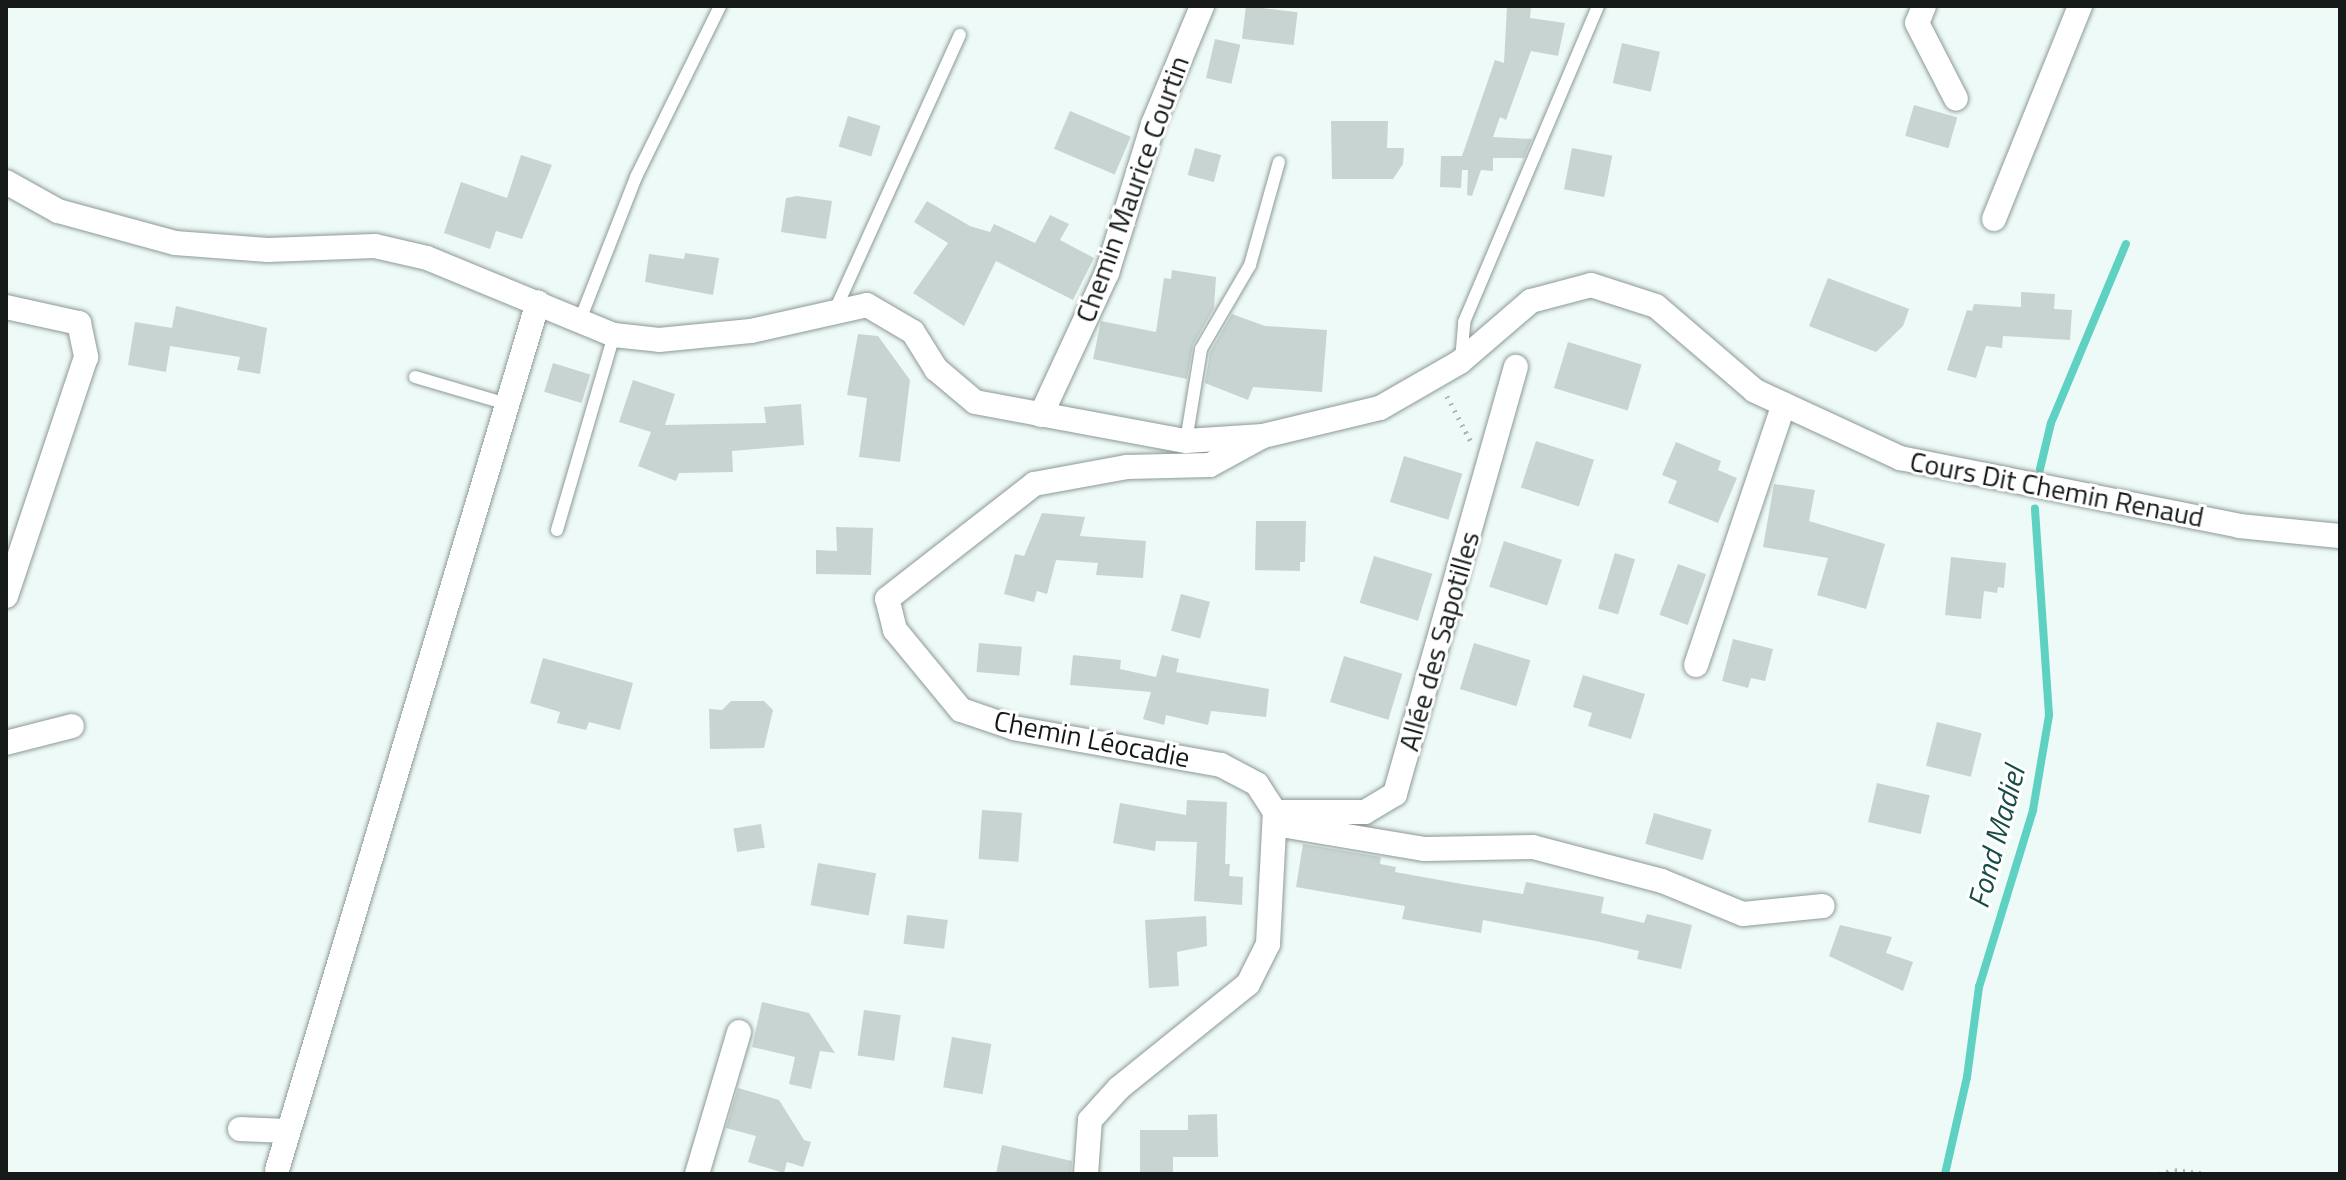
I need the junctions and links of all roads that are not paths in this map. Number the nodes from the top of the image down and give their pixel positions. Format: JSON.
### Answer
{"nodes":[{"id":1,"x":720,"y":6,"type":"edge"},
{"id":2,"x":1202,"y":6,"type":"edge"},
{"id":3,"x":1598,"y":6,"type":"edge"},
{"id":4,"x":1924,"y":6,"type":"edge"},
{"id":5,"x":2080,"y":6,"type":"edge"},
{"id":6,"x":960,"y":35,"type":"dead end"},
{"id":7,"x":1956,"y":99,"type":"dead end"},
{"id":8,"x":1279,"y":162,"type":"dead end"},
{"id":9,"x":6,"y":182,"type":"edge"},
{"id":10,"x":1994,"y":219,"type":"dead end"},
{"id":11,"x":538,"y":302,"type":"junction"},
{"id":12,"x":6,"y":307,"type":"edge"},
{"id":13,"x":836,"y":308,"type":"junction"},
{"id":14,"x":580,"y":320,"type":"junction"},
{"id":15,"x":614,"y":335,"type":"junction"},
{"id":16,"x":1460,"y":362,"type":"junction"},
{"id":17,"x":1516,"y":367,"type":"dead end"},
{"id":18,"x":415,"y":377,"type":"dead end"},
{"id":19,"x":507,"y":404,"type":"junction"},
{"id":20,"x":1784,"y":404,"type":"junction"},
{"id":21,"x":1041,"y":415,"type":"junction"},
{"id":22,"x":1263,"y":436,"type":"junction"},
{"id":23,"x":1186,"y":441,"type":"junction"},
{"id":24,"x":557,"y":530,"type":"dead end"},
{"id":25,"x":2340,"y":536,"type":"edge"},
{"id":26,"x":6,"y":596,"type":"edge"},
{"id":27,"x":1696,"y":665,"type":"dead end"},
{"id":28,"x":72,"y":726,"type":"dead end"},
{"id":29,"x":6,"y":743,"type":"edge"},
{"id":30,"x":1275,"y":818,"type":"junction"},
{"id":31,"x":1823,"y":906,"type":"dead end"},
{"id":32,"x":739,"y":1032,"type":"dead end"},
{"id":33,"x":240,"y":1129,"type":"dead end"},
{"id":34,"x":286,"y":1131,"type":"junction"},
{"id":35,"x":277,"y":1170,"type":"dead end"},
{"id":36,"x":697,"y":1174,"type":"edge"},
{"id":37,"x":1086,"y":1174,"type":"edge"}],
"edges":[{"from":1,"to":14,"type":"lane"},
{"from":2,"to":21,"type":"street","name":"Chemin Maurice Courtin"},
{"from":3,"to":16,"type":"lane"},
{"from":4,"to":7,"type":"street"},
{"from":5,"to":10,"type":"street"},
{"from":6,"to":13,"type":"lane"},
{"from":8,"to":23,"type":"lane"},
{"from":9,"to":11,"type":"street","name":"Cours Dit Chemin Renaud"},
{"from":11,"to":14,"type":"street","name":"Cours Dit Chemin Renaud"},
{"from":11,"to":19,"type":"street"},
{"from":12,"to":26,"type":"street"},
{"from":13,"to":15,"type":"street","name":"Cours Dit Chemin Renaud"},
{"from":13,"to":21,"type":"street","name":"Cours Dit Chemin Renaud"},
{"from":14,"to":15,"type":"street","name":"Cours Dit Chemin Renaud"},
{"from":15,"to":24,"type":"lane"},
{"from":16,"to":20,"type":"street","name":"Cours Dit Chemin Renaud"},
{"from":16,"to":22,"type":"street","name":"Cours Dit Chemin Renaud"},
{"from":17,"to":30,"type":"street","name":"Allée des Sapotilles"},
{"from":18,"to":19,"type":"lane"},
{"from":19,"to":34,"type":"street"},
{"from":20,"to":25,"type":"street","name":"Cours Dit Chemin Renaud"},
{"from":20,"to":27,"type":"street"},
{"from":21,"to":23,"type":"street","name":"Cours Dit Chemin Renaud"},
{"from":22,"to":23,"type":"street","name":"Cours Dit Chemin Renaud"},
{"from":22,"to":30,"type":"street","name":"Chemin Léocadie"},
{"from":28,"to":29,"type":"street"},
{"from":30,"to":31,"type":"street"},
{"from":30,"to":37,"type":"street"},
{"from":32,"to":36,"type":"street"},
{"from":33,"to":34,"type":"street"},
{"from":34,"to":35,"type":"street"}]}
